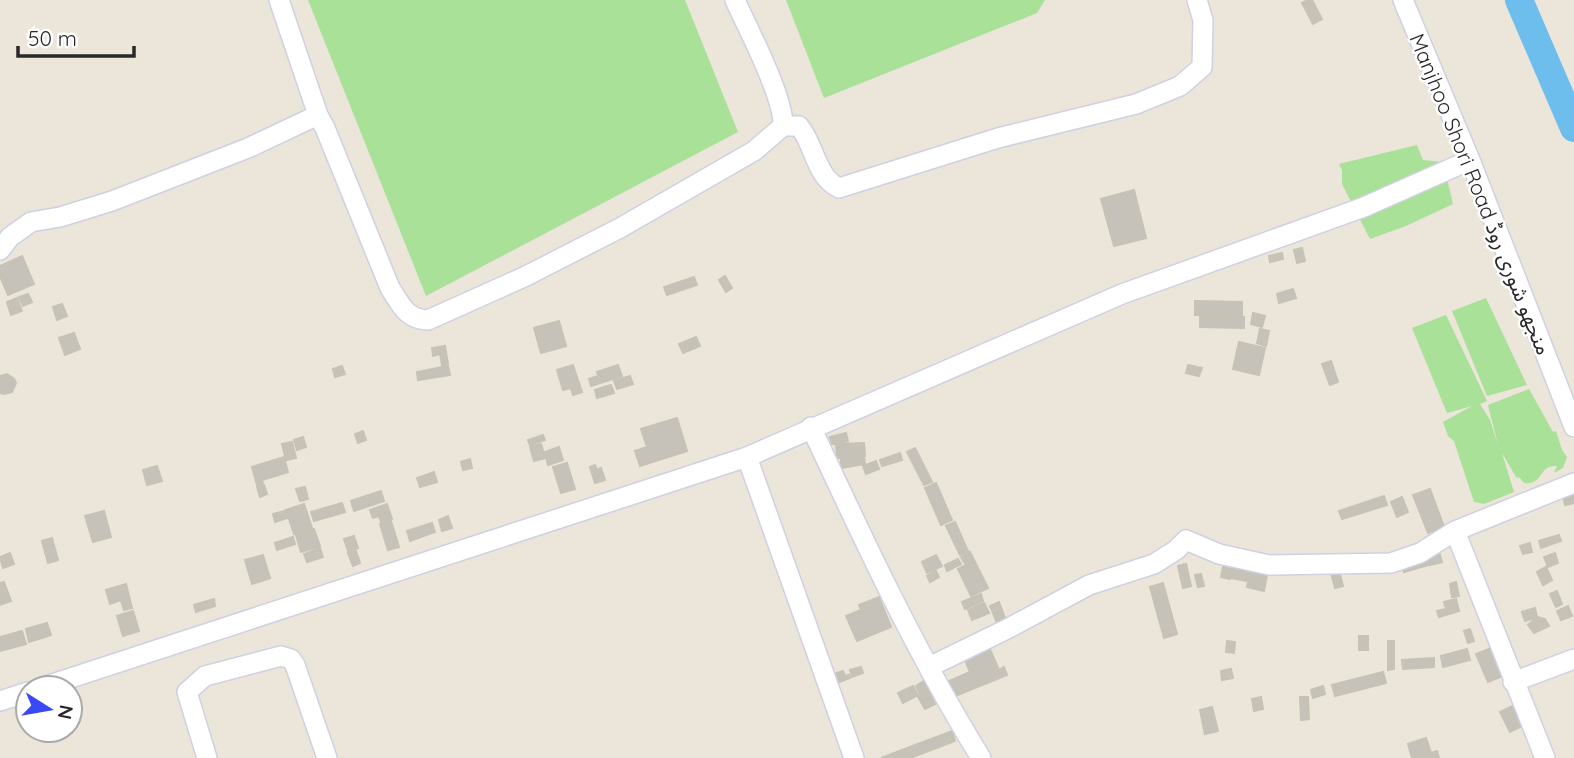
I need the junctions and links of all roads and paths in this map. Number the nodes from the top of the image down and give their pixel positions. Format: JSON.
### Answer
{"nodes":[{"id":1,"x":279,"y":0,"type":"edge"},
{"id":2,"x":735,"y":0,"type":"edge"},
{"id":3,"x":1197,"y":0,"type":"edge"},
{"id":4,"x":1403,"y":0,"type":"edge"},
{"id":5,"x":318,"y":115,"type":"junction"},
{"id":6,"x":783,"y":126,"type":"junction"},
{"id":7,"x":1470,"y":160,"type":"junction"},
{"id":8,"x":0,"y":250,"type":"edge"},
{"id":9,"x":811,"y":427,"type":"junction"},
{"id":10,"x":1574,"y":427,"type":"edge"},
{"id":11,"x":747,"y":457,"type":"junction"},
{"id":12,"x":1574,"y":483,"type":"edge"},
{"id":13,"x":1455,"y":531,"type":"junction"},
{"id":14,"x":1574,"y":659,"type":"edge"},
{"id":15,"x":929,"y":667,"type":"junction"},
{"id":16,"x":83,"y":674,"type":"edge"},
{"id":17,"x":1513,"y":682,"type":"junction"},
{"id":18,"x":207,"y":758,"type":"edge"},
{"id":19,"x":327,"y":758,"type":"edge"},
{"id":20,"x":854,"y":758,"type":"edge"},
{"id":21,"x":981,"y":758,"type":"edge"},
{"id":22,"x":1545,"y":758,"type":"edge"}],
"edges":[{"from":1,"to":5,"type":"street"},
{"from":2,"to":6,"type":"street"},
{"from":3,"to":6,"type":"street"},
{"from":4,"to":7,"type":"street","name":"Manjhoo Shori Road منجھو شوری روڈ"},
{"from":5,"to":6,"type":"street"},
{"from":5,"to":8,"type":"street"},
{"from":7,"to":9,"type":"street"},
{"from":7,"to":10,"type":"street","name":"Manjhoo Shori Road منجھو شوری روڈ"},
{"from":9,"to":11,"type":"street"},
{"from":9,"to":15,"type":"street"},
{"from":11,"to":16,"type":"street"},
{"from":11,"to":20,"type":"street"},
{"from":12,"to":13,"type":"street"},
{"from":13,"to":15,"type":"street"},
{"from":13,"to":17,"type":"street"},
{"from":14,"to":17,"type":"street"},
{"from":15,"to":21,"type":"street"},
{"from":17,"to":22,"type":"street"},
{"from":18,"to":19,"type":"street"}]}
